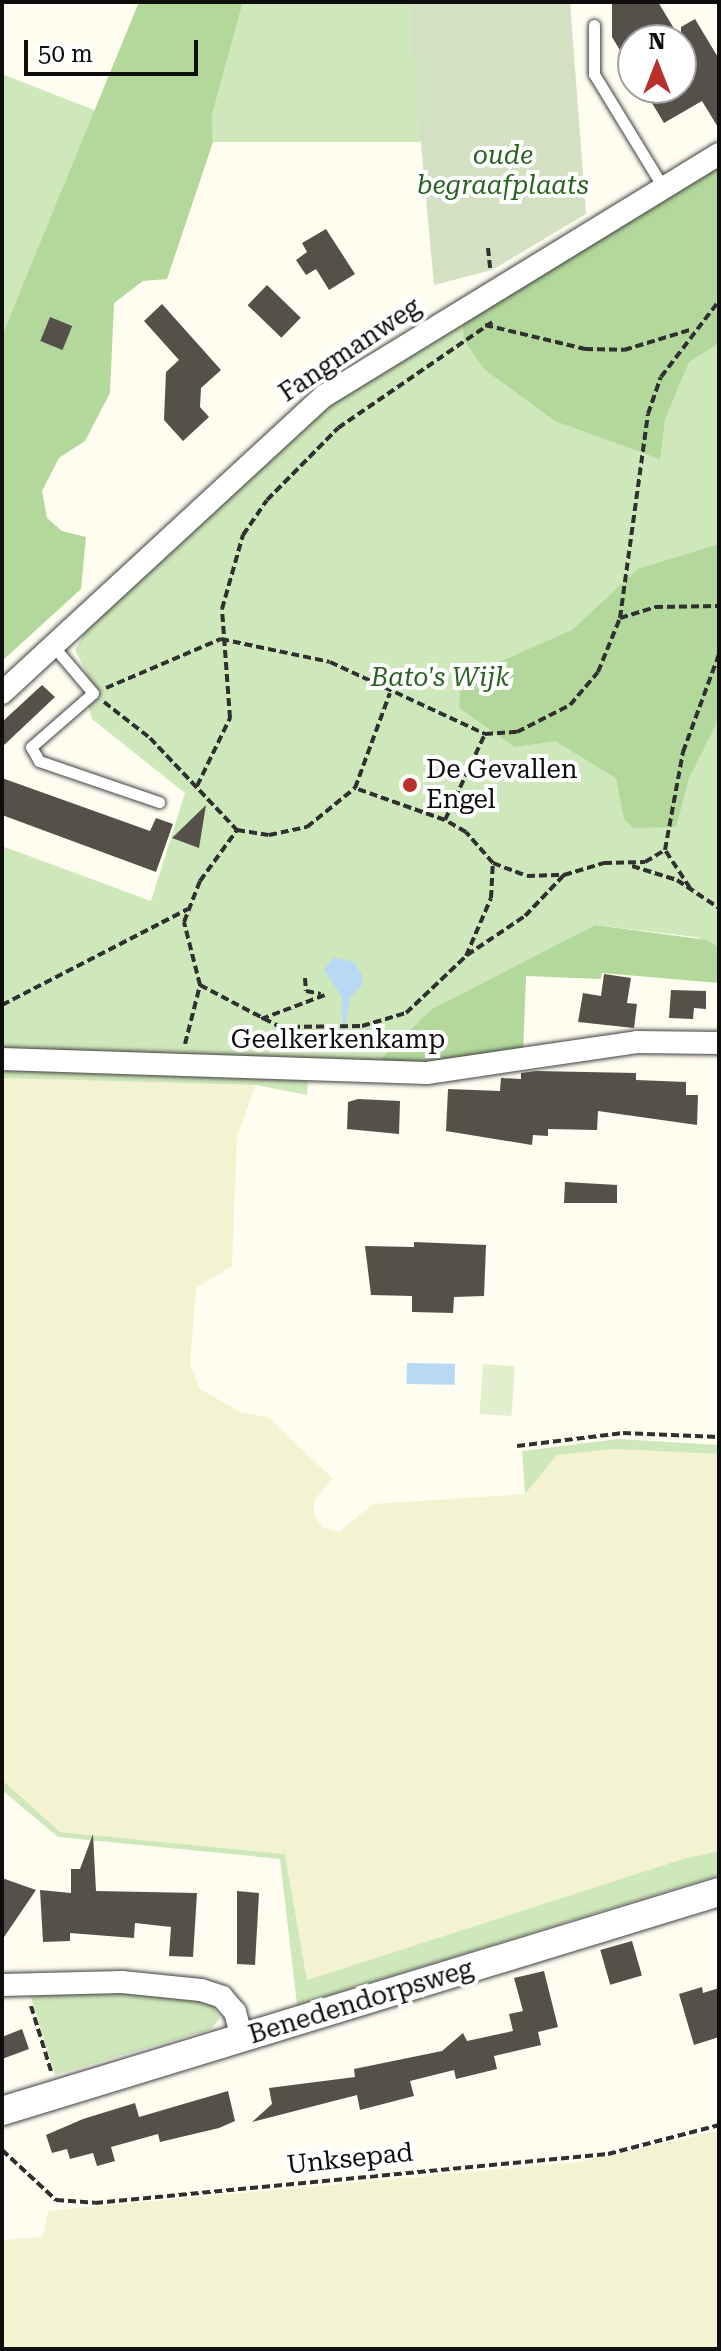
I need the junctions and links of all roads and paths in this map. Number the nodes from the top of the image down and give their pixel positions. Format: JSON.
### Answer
{"nodes":[{"id":1,"x":594,"y":25,"type":"dead end"},
{"id":2,"x":719,"y":154,"type":"edge"},
{"id":3,"x":663,"y":187,"type":"junction"},
{"id":4,"x":719,"y":301,"type":"edge"},
{"id":5,"x":465,"y":308,"type":"junction"},
{"id":6,"x":499,"y":318,"type":"dead end"},
{"id":7,"x":486,"y":326,"type":"junction"},
{"id":8,"x":692,"y":330,"type":"junction"},
{"id":9,"x":719,"y":606,"type":"edge"},
{"id":10,"x":620,"y":618,"type":"junction"},
{"id":11,"x":221,"y":639,"type":"junction"},
{"id":12,"x":54,"y":647,"type":"junction"},
{"id":13,"x":719,"y":654,"type":"edge"},
{"id":14,"x":2,"y":693,"type":"edge"},
{"id":15,"x":93,"y":693,"type":"junction"},
{"id":16,"x":390,"y":693,"type":"junction"},
{"id":17,"x":485,"y":734,"type":"junction"},
{"id":18,"x":197,"y":786,"type":"junction"},
{"id":19,"x":355,"y":788,"type":"junction"},
{"id":20,"x":159,"y":802,"type":"dead end"},
{"id":21,"x":445,"y":820,"type":"junction"},
{"id":22,"x":237,"y":830,"type":"junction"},
{"id":23,"x":665,"y":850,"type":"junction"},
{"id":24,"x":493,"y":863,"type":"junction"},
{"id":25,"x":629,"y":865,"type":"junction"},
{"id":26,"x":564,"y":875,"type":"junction"},
{"id":27,"x":690,"y":888,"type":"junction"},
{"id":28,"x":719,"y":908,"type":"edge"},
{"id":29,"x":188,"y":909,"type":"junction"},
{"id":30,"x":466,"y":956,"type":"junction"},
{"id":31,"x":305,"y":978,"type":"dead end"},
{"id":32,"x":200,"y":985,"type":"junction"},
{"id":33,"x":2,"y":1005,"type":"edge"},
{"id":34,"x":261,"y":1019,"type":"junction"},
{"id":35,"x":719,"y":1043,"type":"edge"},
{"id":36,"x":2,"y":1059,"type":"edge"},
{"id":37,"x":168,"y":1066,"type":"junction"},
{"id":38,"x":719,"y":1437,"type":"edge"},
{"id":39,"x":517,"y":1446,"type":"dead end"},
{"id":40,"x":719,"y":1892,"type":"edge"},
{"id":41,"x":13,"y":1985,"type":"edge"},
{"id":42,"x":242,"y":2039,"type":"junction"},
{"id":43,"x":57,"y":2092,"type":"junction"},
{"id":44,"x":2,"y":2111,"type":"edge"},
{"id":45,"x":719,"y":2125,"type":"edge"},
{"id":46,"x":2,"y":2150,"type":"edge"}],
"edges":[{"from":1,"to":3,"type":"lane"},
{"from":2,"to":3,"type":"street","name":"Fangmanweg"},
{"from":3,"to":5,"type":"street","name":"Fangmanweg"},
{"from":4,"to":8,"type":"path"},
{"from":5,"to":7,"type":"path"},
{"from":5,"to":12,"type":"street","name":"Fangmanweg"},
{"from":6,"to":7,"type":"path"},
{"from":7,"to":8,"type":"path"},
{"from":7,"to":11,"type":"path"},
{"from":8,"to":10,"type":"path"},
{"from":9,"to":10,"type":"path"},
{"from":10,"to":17,"type":"path"},
{"from":11,"to":15,"type":"path"},
{"from":11,"to":16,"type":"path"},
{"from":11,"to":18,"type":"path"},
{"from":12,"to":14,"type":"street","name":"Fangmanweg"},
{"from":12,"to":15,"type":"lane"},
{"from":13,"to":23,"type":"path"},
{"from":15,"to":18,"type":"path"},
{"from":15,"to":20,"type":"lane"},
{"from":16,"to":17,"type":"path"},
{"from":16,"to":19,"type":"path"},
{"from":17,"to":21,"type":"path"},
{"from":18,"to":22,"type":"path"},
{"from":19,"to":21,"type":"path"},
{"from":19,"to":22,"type":"path"},
{"from":21,"to":24,"type":"path"},
{"from":22,"to":29,"type":"path"},
{"from":23,"to":25,"type":"path"},
{"from":23,"to":27,"type":"path"},
{"from":24,"to":26,"type":"path"},
{"from":24,"to":30,"type":"path"},
{"from":25,"to":26,"type":"path"},
{"from":25,"to":27,"type":"path"},
{"from":26,"to":30,"type":"path"},
{"from":27,"to":28,"type":"path"},
{"from":29,"to":32,"type":"path"},
{"from":29,"to":33,"type":"path"},
{"from":30,"to":34,"type":"path"},
{"from":31,"to":34,"type":"path"},
{"from":32,"to":34,"type":"path"},
{"from":32,"to":37,"type":"path"},
{"from":35,"to":37,"type":"street","name":"Geelkerkenkamp"},
{"from":36,"to":37,"type":"street","name":"Geelkerkenkamp"},
{"from":38,"to":39,"type":"path"},
{"from":40,"to":42,"type":"street","name":"Benedendorpsweg"},
{"from":41,"to":42,"type":"street"},
{"from":41,"to":43,"type":"path"},
{"from":42,"to":43,"type":"street","name":"Benedendorpsweg"},
{"from":43,"to":44,"type":"street","name":"Benedendorpsweg"},
{"from":45,"to":46,"type":"path","name":"Unksepad"}]}
